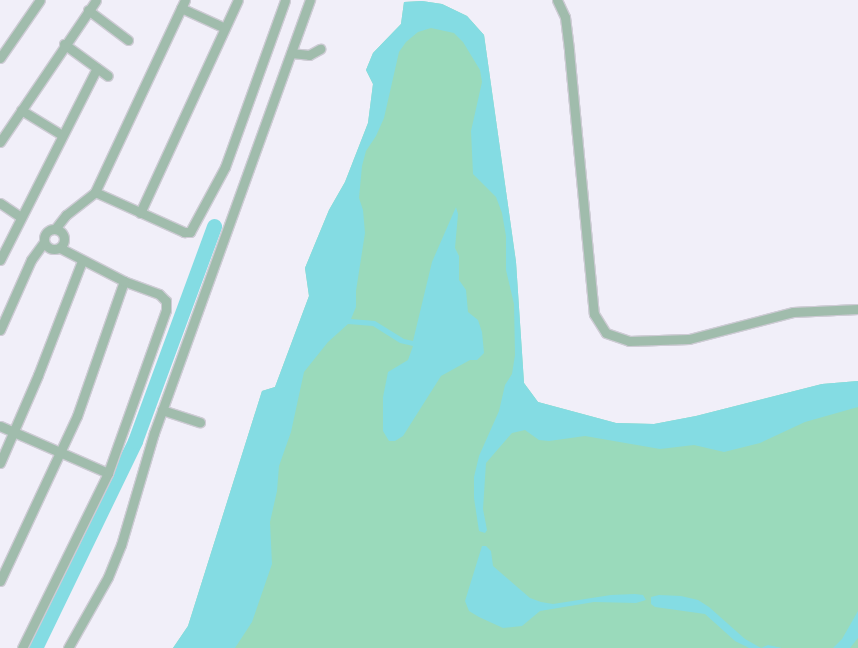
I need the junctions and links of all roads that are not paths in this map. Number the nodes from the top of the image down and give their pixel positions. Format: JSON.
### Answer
{"nodes":[{"id":1,"x":40,"y":0,"type":"edge"},
{"id":2,"x":96,"y":0,"type":"edge"},
{"id":3,"x":238,"y":0,"type":"edge"},
{"id":4,"x":285,"y":0,"type":"edge"},
{"id":5,"x":310,"y":0,"type":"edge"},
{"id":6,"x":557,"y":0,"type":"edge"},
{"id":7,"x":183,"y":4,"type":"edge"},
{"id":8,"x":88,"y":10,"type":"junction"},
{"id":9,"x":225,"y":28,"type":"junction"},
{"id":10,"x":128,"y":40,"type":"dead end"},
{"id":11,"x":64,"y":44,"type":"junction"},
{"id":12,"x":320,"y":49,"type":"dead end"},
{"id":13,"x":291,"y":53,"type":"junction"},
{"id":14,"x":0,"y":58,"type":"edge"},
{"id":15,"x":97,"y":68,"type":"junction"},
{"id":16,"x":108,"y":76,"type":"dead end"},
{"id":17,"x":21,"y":110,"type":"junction"},
{"id":18,"x":62,"y":135,"type":"junction"},
{"id":19,"x":0,"y":142,"type":"edge"},
{"id":20,"x":95,"y":192,"type":"junction"},
{"id":21,"x":0,"y":203,"type":"edge"},
{"id":22,"x":140,"y":213,"type":"junction"},
{"id":23,"x":21,"y":217,"type":"junction"},
{"id":24,"x":55,"y":229,"type":"junction"},
{"id":25,"x":44,"y":242,"type":"junction"},
{"id":26,"x":60,"y":248,"type":"junction"},
{"id":27,"x":0,"y":260,"type":"edge"},
{"id":28,"x":82,"y":261,"type":"junction"},
{"id":29,"x":124,"y":281,"type":"junction"},
{"id":30,"x":858,"y":309,"type":"edge"},
{"id":31,"x":0,"y":330,"type":"edge"},
{"id":32,"x":162,"y":410,"type":"junction"},
{"id":33,"x":200,"y":422,"type":"dead end"},
{"id":34,"x":0,"y":426,"type":"edge"},
{"id":35,"x":14,"y":432,"type":"junction"},
{"id":36,"x":61,"y":453,"type":"junction"},
{"id":37,"x":0,"y":463,"type":"edge"},
{"id":38,"x":108,"y":473,"type":"junction"},
{"id":39,"x":0,"y":581,"type":"edge"},
{"id":40,"x":22,"y":648,"type":"edge"},
{"id":41,"x":68,"y":648,"type":"edge"}],
"edges":[{"from":1,"to":14,"type":"street"},
{"from":2,"to":8,"type":"street"},
{"from":3,"to":9,"type":"street"},
{"from":4,"to":22,"type":"street"},
{"from":5,"to":13,"type":"street"},
{"from":6,"to":30,"type":"street"},
{"from":7,"to":9,"type":"street"},
{"from":7,"to":20,"type":"street"},
{"from":8,"to":10,"type":"street"},
{"from":8,"to":11,"type":"street"},
{"from":9,"to":22,"type":"street"},
{"from":11,"to":15,"type":"street"},
{"from":11,"to":17,"type":"street"},
{"from":12,"to":13,"type":"street"},
{"from":13,"to":32,"type":"street"},
{"from":15,"to":16,"type":"street"},
{"from":15,"to":18,"type":"street"},
{"from":17,"to":18,"type":"street"},
{"from":17,"to":19,"type":"street"},
{"from":18,"to":23,"type":"street"},
{"from":20,"to":22,"type":"street"},
{"from":20,"to":24,"type":"street"},
{"from":21,"to":23,"type":"street"},
{"from":23,"to":27,"type":"street"},
{"from":24,"to":25,"type":"street"},
{"from":24,"to":26,"type":"street"},
{"from":25,"to":26,"type":"street"},
{"from":25,"to":31,"type":"street"},
{"from":26,"to":28,"type":"street"},
{"from":28,"to":29,"type":"street"},
{"from":28,"to":35,"type":"street"},
{"from":29,"to":36,"type":"street"},
{"from":29,"to":38,"type":"street"},
{"from":32,"to":33,"type":"street"},
{"from":32,"to":41,"type":"street"},
{"from":34,"to":35,"type":"street"},
{"from":35,"to":36,"type":"street"},
{"from":35,"to":37,"type":"street"},
{"from":36,"to":38,"type":"street"},
{"from":36,"to":39,"type":"street"},
{"from":38,"to":40,"type":"street"}]}
